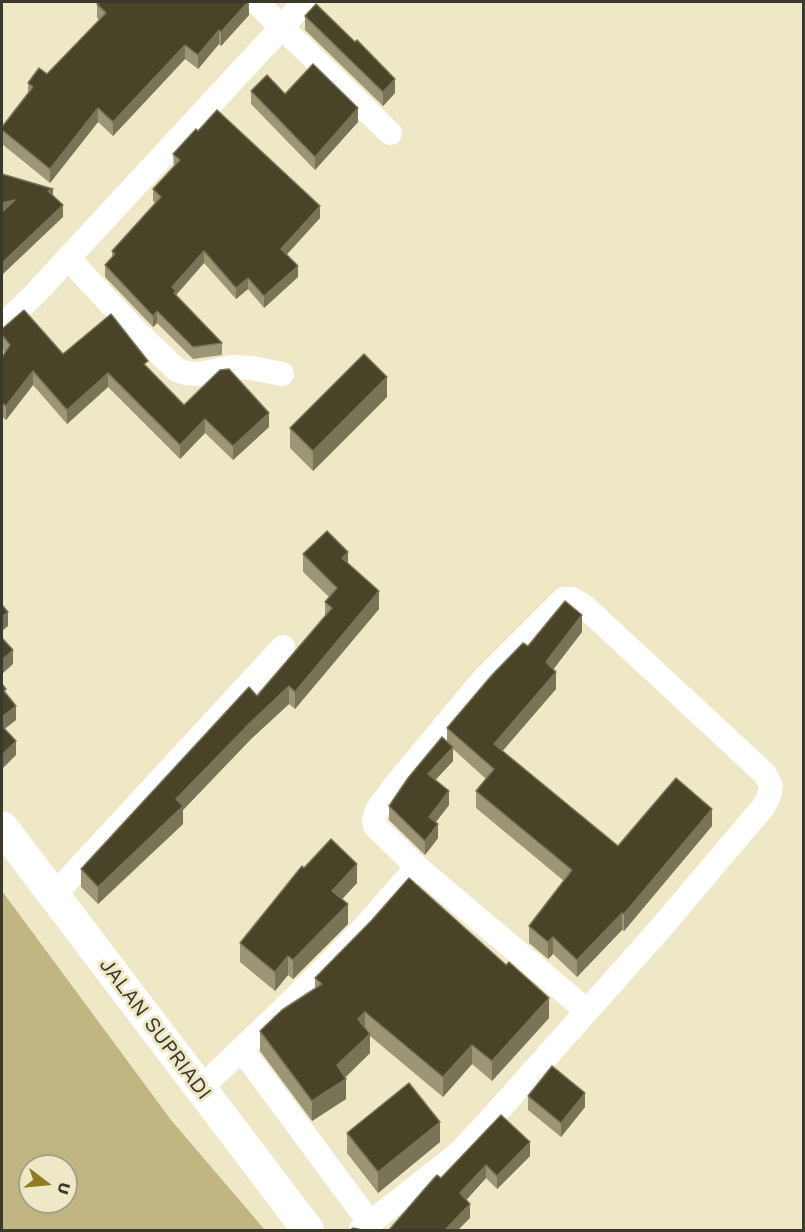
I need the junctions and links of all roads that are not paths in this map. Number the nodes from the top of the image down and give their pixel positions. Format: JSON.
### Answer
{"nodes":[{"id":1,"x":256,"y":2,"type":"edge"},
{"id":2,"x":305,"y":2,"type":"edge"},
{"id":3,"x":281,"y":27,"type":"junction"},
{"id":4,"x":390,"y":134,"type":"dead end"},
{"id":5,"x":68,"y":258,"type":"junction"},
{"id":6,"x":2,"y":326,"type":"edge"},
{"id":7,"x":282,"y":374,"type":"dead end"},
{"id":8,"x":283,"y":647,"type":"dead end"},
{"id":9,"x":2,"y":827,"type":"edge"},
{"id":10,"x":417,"y":867,"type":"junction"},
{"id":11,"x":54,"y":896,"type":"junction"},
{"id":12,"x":587,"y":1011,"type":"junction"},
{"id":13,"x":242,"y":1050,"type":"junction"},
{"id":14,"x":200,"y":1089,"type":"junction"},
{"id":15,"x":366,"y":1227,"type":"edge"},
{"id":16,"x":308,"y":1230,"type":"edge"}],
"edges":[{"from":1,"to":3,"type":"street"},
{"from":2,"to":3,"type":"street"},
{"from":3,"to":4,"type":"street"},
{"from":3,"to":5,"type":"street"},
{"from":5,"to":6,"type":"street"},
{"from":5,"to":7,"type":"street"},
{"from":8,"to":11,"type":"street"},
{"from":9,"to":11,"type":"main road","name":"JALAN SUPRIADI"},
{"from":10,"to":12,"type":"street"},
{"from":10,"to":12,"type":"street"},
{"from":10,"to":13,"type":"street"},
{"from":11,"to":14,"type":"main road","name":"JALAN SUPRIADI"},
{"from":12,"to":15,"type":"street"},
{"from":13,"to":14,"type":"street"},
{"from":13,"to":15,"type":"street"},
{"from":14,"to":16,"type":"main road","name":"JALAN SUPRIADI"}]}
